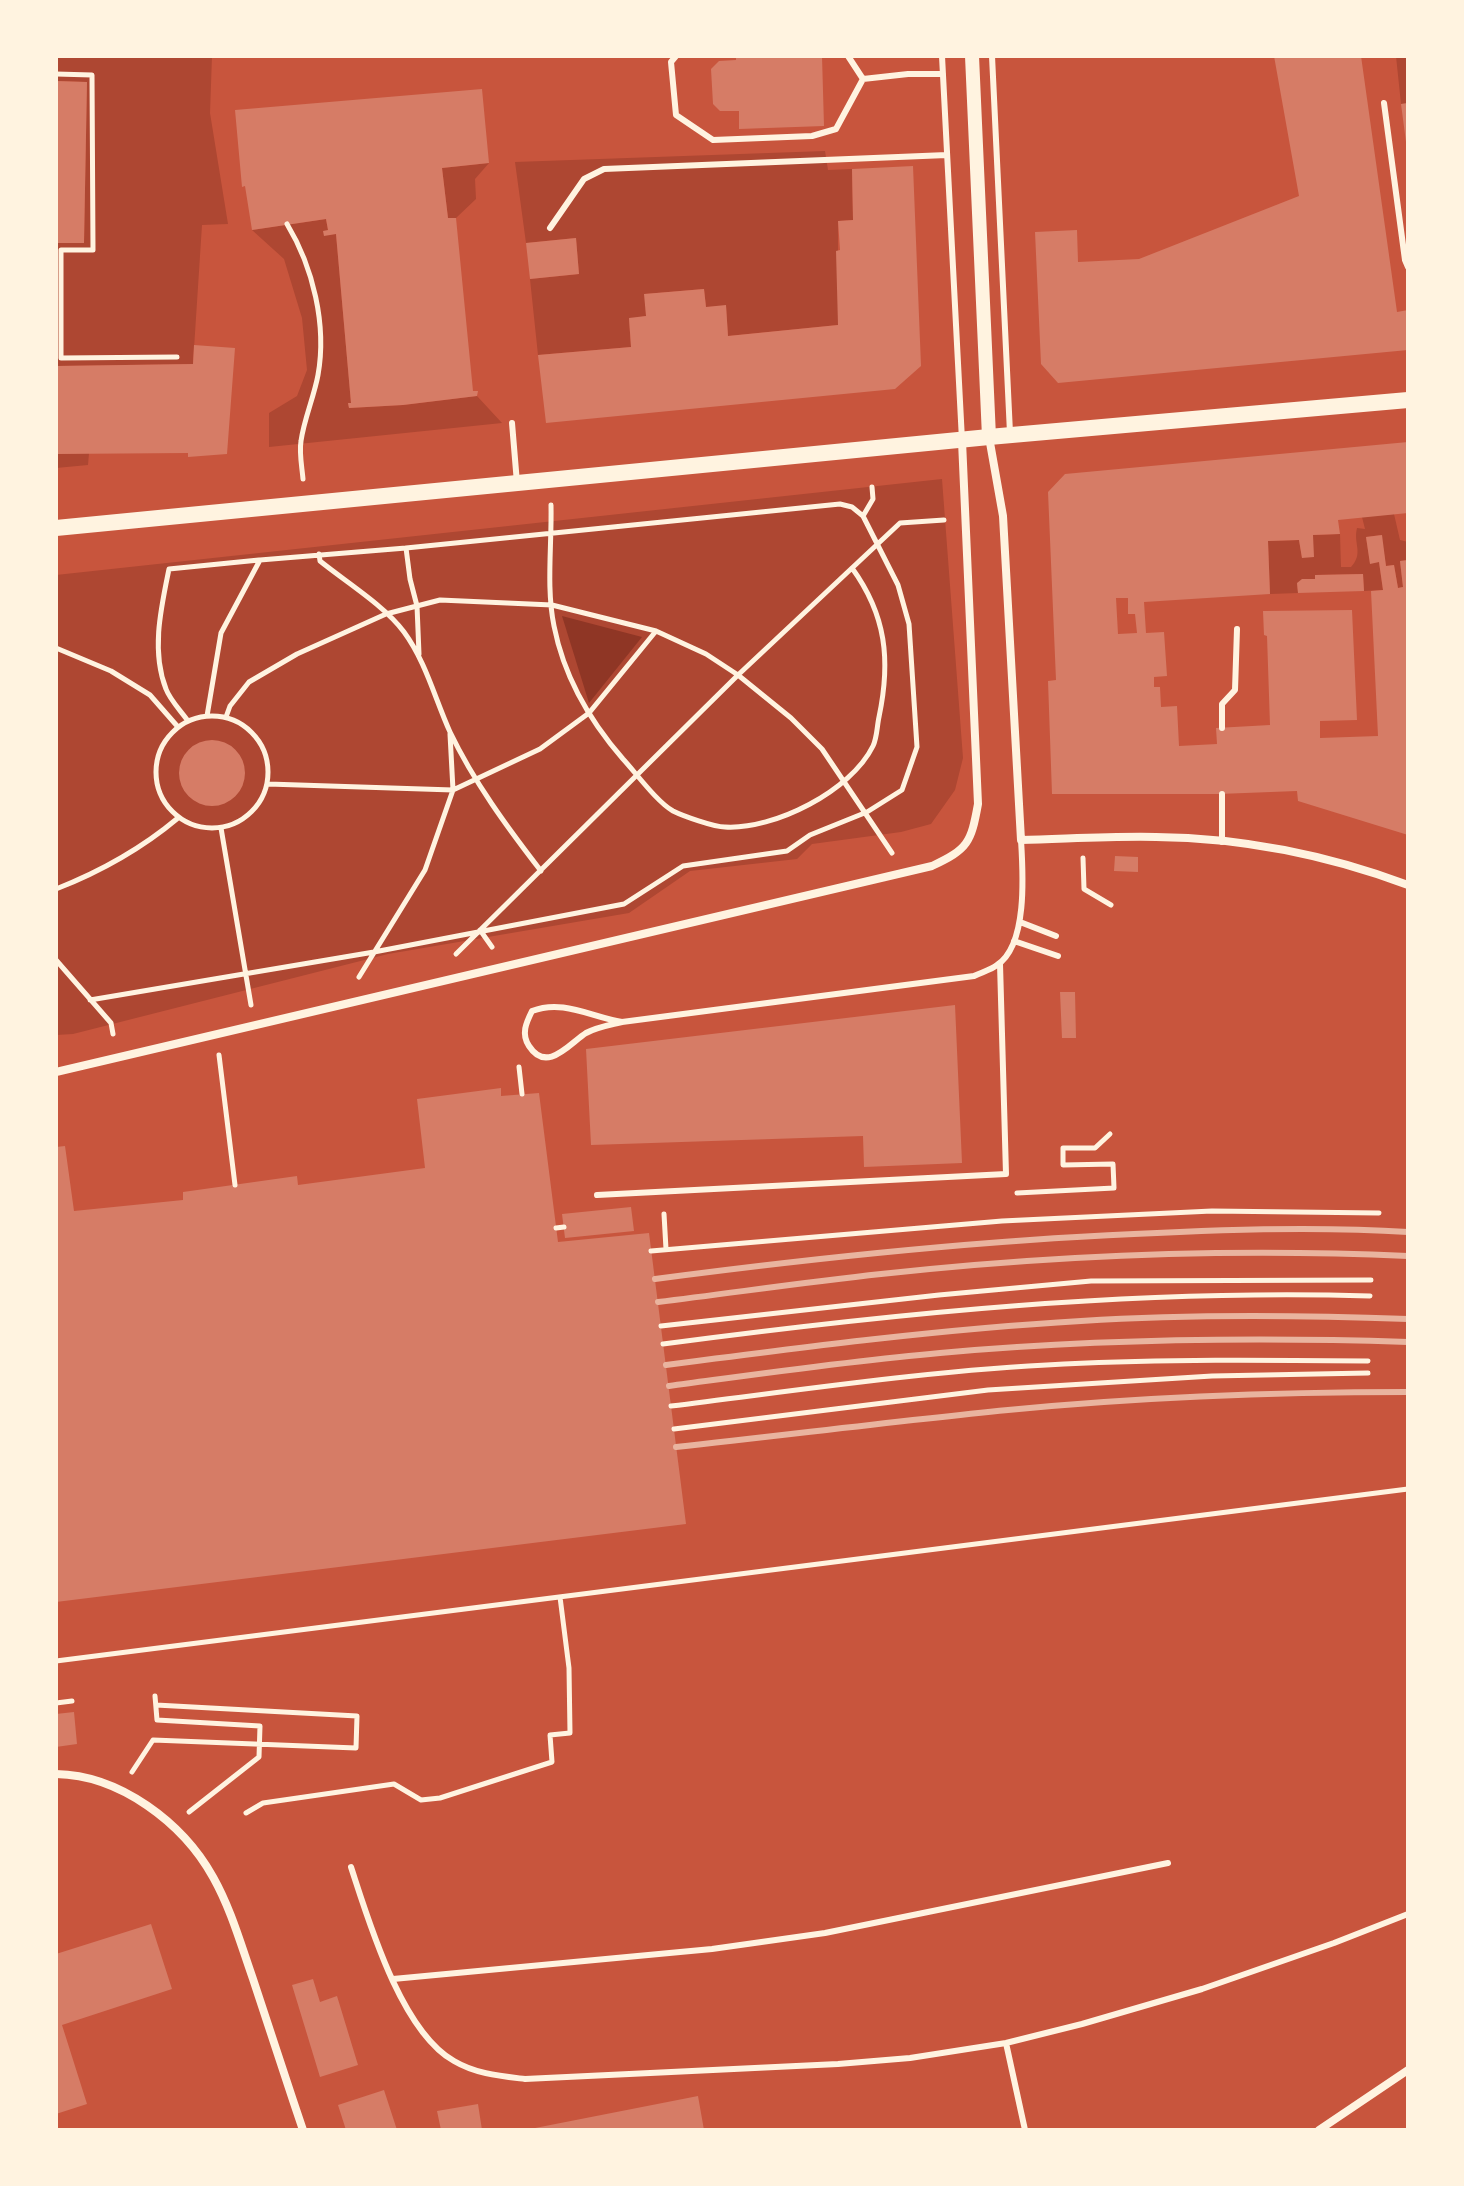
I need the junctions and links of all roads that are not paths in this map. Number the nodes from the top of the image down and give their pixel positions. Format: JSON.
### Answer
{"nodes":[{"id":1,"x":676,"y":56,"type":"edge"},
{"id":2,"x":848,"y":56,"type":"edge"},
{"id":3,"x":942,"y":56,"type":"edge"},
{"id":4,"x":972,"y":56,"type":"edge"},
{"id":5,"x":992,"y":56,"type":"edge"},
{"id":6,"x":943,"y":74,"type":"junction"},
{"id":7,"x":863,"y":79,"type":"junction"},
{"id":8,"x":1384,"y":103,"type":"dead end"},
{"id":9,"x":947,"y":155,"type":"junction"},
{"id":10,"x":550,"y":228,"type":"dead end"},
{"id":11,"x":1408,"y":267,"type":"edge"},
{"id":12,"x":1408,"y":400,"type":"edge"},
{"id":13,"x":512,"y":423,"type":"dead end"},
{"id":14,"x":1010,"y":436,"type":"junction"},
{"id":15,"x":989,"y":437,"type":"junction"},
{"id":16,"x":962,"y":441,"type":"junction"},
{"id":17,"x":517,"y":484,"type":"junction"},
{"id":18,"x":56,"y":528,"type":"edge"},
{"id":19,"x":1237,"y":629,"type":"dead end"},
{"id":20,"x":1222,"y":728,"type":"dead end"},
{"id":21,"x":1222,"y":794,"type":"dead end"},
{"id":22,"x":1021,"y":840,"type":"junction"},
{"id":23,"x":1222,"y":842,"type":"junction"},
{"id":24,"x":1408,"y":885,"type":"edge"},
{"id":25,"x":1020,"y":922,"type":"junction"},
{"id":26,"x":1056,"y":936,"type":"dead end"},
{"id":27,"x":1014,"y":941,"type":"junction"},
{"id":28,"x":1058,"y":956,"type":"dead end"},
{"id":29,"x":1000,"y":964,"type":"junction"},
{"id":30,"x":622,"y":1022,"type":"junction"},
{"id":31,"x":56,"y":1072,"type":"edge"},
{"id":32,"x":597,"y":1195,"type":"dead end"},
{"id":33,"x":56,"y":1774,"type":"edge"},
{"id":34,"x":1168,"y":1863,"type":"dead end"},
{"id":35,"x":351,"y":1867,"type":"dead end"},
{"id":36,"x":1408,"y":1914,"type":"edge"},
{"id":37,"x":393,"y":1979,"type":"junction"},
{"id":38,"x":1006,"y":2043,"type":"junction"},
{"id":39,"x":1408,"y":2070,"type":"edge"},
{"id":40,"x":303,"y":2130,"type":"edge"},
{"id":41,"x":1025,"y":2130,"type":"edge"},
{"id":42,"x":1319,"y":2130,"type":"edge"}],
"edges":[{"from":1,"to":7,"type":"lane"},
{"from":2,"to":7,"type":"lane"},
{"from":3,"to":6,"type":"lane"},
{"from":4,"to":15,"type":"street"},
{"from":5,"to":14,"type":"lane"},
{"from":6,"to":7,"type":"lane"},
{"from":6,"to":9,"type":"lane"},
{"from":8,"to":11,"type":"lane"},
{"from":9,"to":10,"type":"lane"},
{"from":9,"to":16,"type":"lane"},
{"from":12,"to":14,"type":"main road"},
{"from":13,"to":17,"type":"lane"},
{"from":14,"to":15,"type":"main road"},
{"from":15,"to":16,"type":"main road"},
{"from":15,"to":22,"type":"street"},
{"from":16,"to":17,"type":"main road"},
{"from":16,"to":31,"type":"street"},
{"from":17,"to":18,"type":"main road"},
{"from":19,"to":20,"type":"lane"},
{"from":21,"to":23,"type":"lane"},
{"from":22,"to":23,"type":"street"},
{"from":22,"to":25,"type":"lane"},
{"from":23,"to":24,"type":"street"},
{"from":25,"to":26,"type":"lane"},
{"from":25,"to":27,"type":"lane"},
{"from":27,"to":28,"type":"lane"},
{"from":27,"to":29,"type":"lane"},
{"from":29,"to":30,"type":"lane"},
{"from":29,"to":32,"type":"lane"},
{"from":30,"to":30,"type":"lane"},
{"from":33,"to":40,"type":"street"},
{"from":34,"to":37,"type":"lane"},
{"from":35,"to":37,"type":"lane"},
{"from":36,"to":38,"type":"lane"},
{"from":37,"to":38,"type":"lane"},
{"from":38,"to":41,"type":"lane"},
{"from":39,"to":42,"type":"street"}]}
